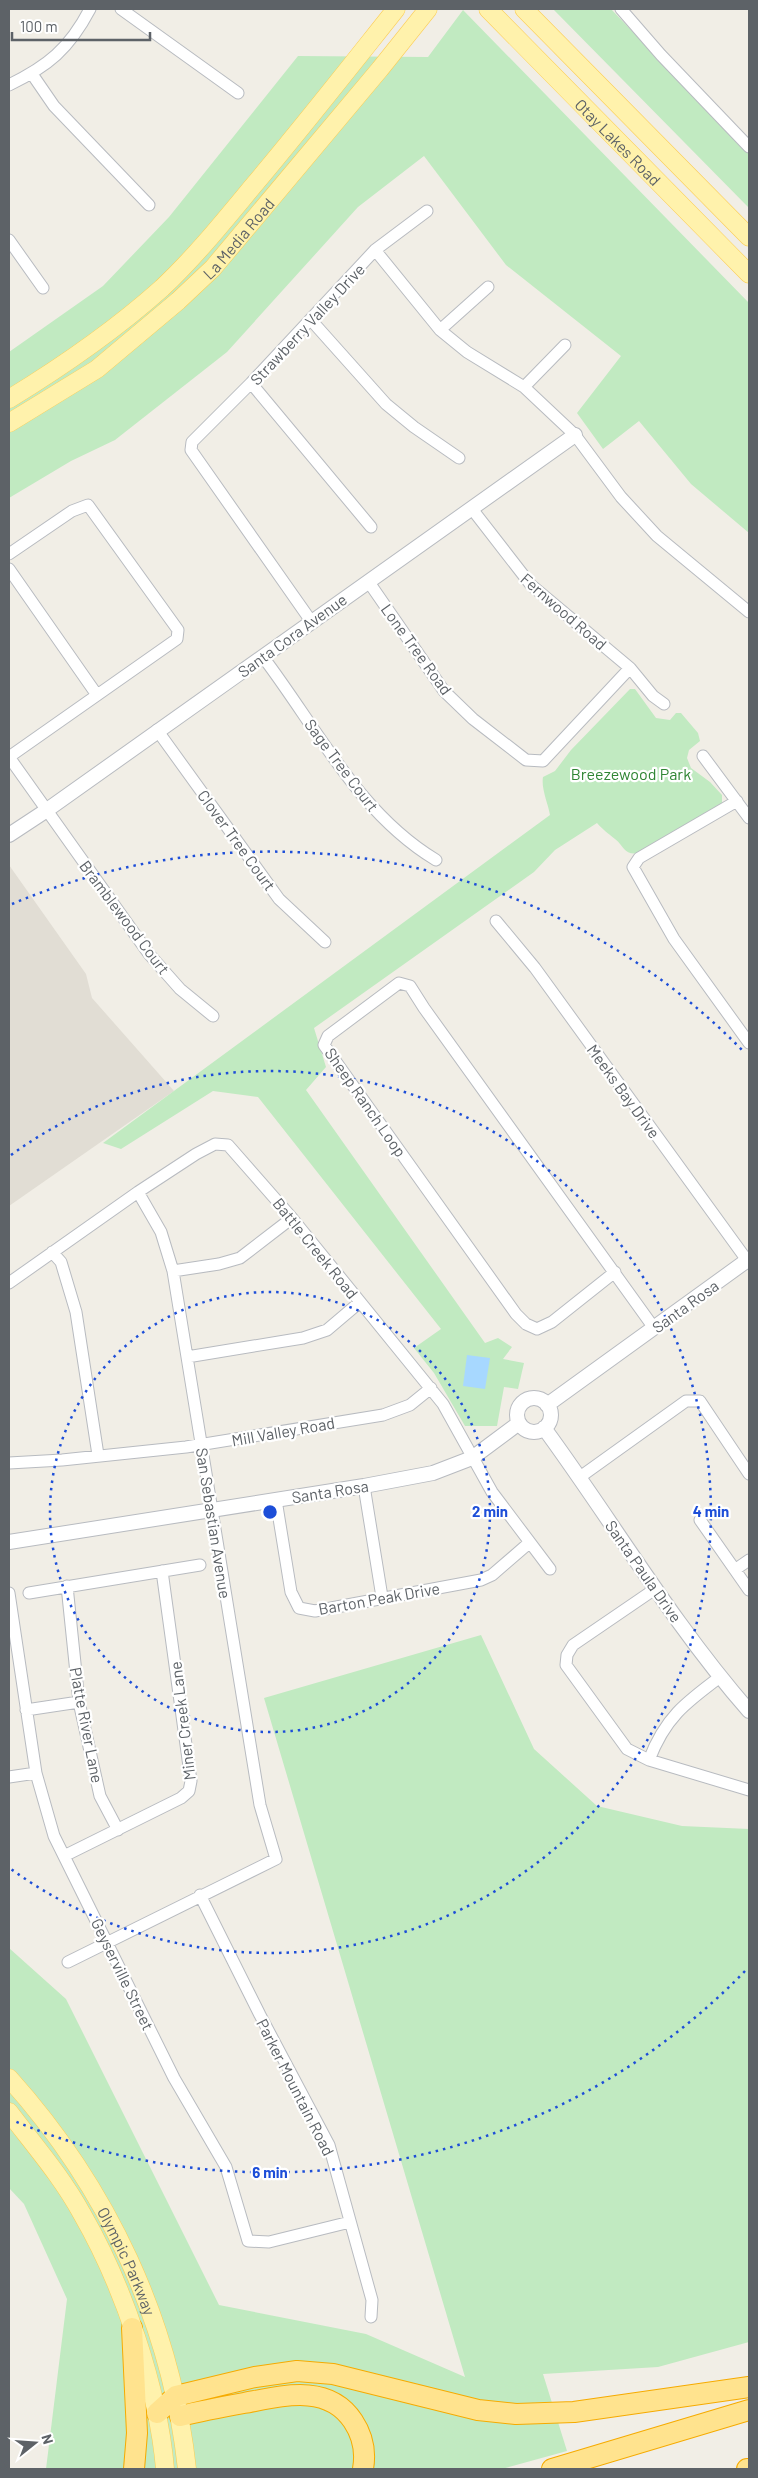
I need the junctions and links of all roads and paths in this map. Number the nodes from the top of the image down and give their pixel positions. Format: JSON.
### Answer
{"nodes":[{"id":1,"x":90,"y":9,"type":"edge"},
{"id":2,"x":121,"y":9,"type":"edge"},
{"id":3,"x":396,"y":9,"type":"edge"},
{"id":4,"x":428,"y":9,"type":"edge"},
{"id":5,"x":488,"y":9,"type":"edge"},
{"id":6,"x":524,"y":9,"type":"edge"},
{"id":7,"x":621,"y":9,"type":"edge"},
{"id":8,"x":32,"y":74,"type":"junction"},
{"id":9,"x":9,"y":85,"type":"edge"},
{"id":10,"x":238,"y":93,"type":"dead end"},
{"id":11,"x":749,"y":147,"type":"edge"},
{"id":12,"x":150,"y":206,"type":"dead end"},
{"id":13,"x":427,"y":211,"type":"dead end"},
{"id":14,"x":749,"y":237,"type":"edge"},
{"id":15,"x":9,"y":240,"type":"edge"},
{"id":16,"x":375,"y":250,"type":"junction"},
{"id":17,"x":749,"y":274,"type":"edge"},
{"id":18,"x":488,"y":287,"type":"dead end"},
{"id":19,"x":43,"y":288,"type":"dead end"},
{"id":20,"x":311,"y":320,"type":"junction"},
{"id":21,"x":440,"y":330,"type":"junction"},
{"id":22,"x":565,"y":345,"type":"dead end"},
{"id":23,"x":252,"y":383,"type":"junction"},
{"id":24,"x":524,"y":387,"type":"junction"},
{"id":25,"x":9,"y":399,"type":"edge"},
{"id":26,"x":9,"y":424,"type":"edge"},
{"id":27,"x":575,"y":435,"type":"junction"},
{"id":28,"x":459,"y":458,"type":"dead end"},
{"id":29,"x":472,"y":509,"type":"junction"},
{"id":30,"x":371,"y":527,"type":"dead end"},
{"id":31,"x":9,"y":554,"type":"edge"},
{"id":32,"x":9,"y":569,"type":"edge"},
{"id":33,"x":368,"y":581,"type":"junction"},
{"id":34,"x":749,"y":612,"type":"edge"},
{"id":35,"x":311,"y":621,"type":"junction"},
{"id":36,"x":263,"y":657,"type":"junction"},
{"id":37,"x":630,"y":668,"type":"junction"},
{"id":38,"x":97,"y":695,"type":"junction"},
{"id":39,"x":664,"y":704,"type":"dead end"},
{"id":40,"x":158,"y":730,"type":"junction"},
{"id":41,"x":703,"y":756,"type":"dead end"},
{"id":42,"x":9,"y":757,"type":"edge"},
{"id":43,"x":737,"y":801,"type":"junction"},
{"id":44,"x":47,"y":810,"type":"junction"},
{"id":45,"x":749,"y":818,"type":"edge"},
{"id":46,"x":9,"y":835,"type":"edge"},
{"id":47,"x":436,"y":860,"type":"dead end"},
{"id":48,"x":496,"y":921,"type":"dead end"},
{"id":49,"x":325,"y":942,"type":"dead end"},
{"id":50,"x":212,"y":1016,"type":"dead end"},
{"id":51,"x":749,"y":1043,"type":"edge"},
{"id":52,"x":138,"y":1192,"type":"junction"},
{"id":53,"x":292,"y":1218,"type":"junction"},
{"id":54,"x":52,"y":1252,"type":"junction"},
{"id":55,"x":749,"y":1261,"type":"edge"},
{"id":56,"x":173,"y":1271,"type":"junction"},
{"id":57,"x":616,"y":1272,"type":"junction"},
{"id":58,"x":9,"y":1283,"type":"edge"},
{"id":59,"x":360,"y":1302,"type":"junction"},
{"id":60,"x":654,"y":1328,"type":"junction"},
{"id":61,"x":187,"y":1357,"type":"junction"},
{"id":62,"x":431,"y":1388,"type":"junction"},
{"id":63,"x":547,"y":1405,"type":"junction"},
{"id":64,"x":519,"y":1424,"type":"junction"},
{"id":65,"x":544,"y":1428,"type":"junction"},
{"id":66,"x":202,"y":1445,"type":"junction"},
{"id":67,"x":98,"y":1456,"type":"junction"},
{"id":68,"x":472,"y":1458,"type":"junction"},
{"id":69,"x":9,"y":1463,"type":"edge"},
{"id":70,"x":749,"y":1474,"type":"edge"},
{"id":71,"x":580,"y":1477,"type":"junction"},
{"id":72,"x":364,"y":1486,"type":"junction"},
{"id":73,"x":276,"y":1500,"type":"junction"},
{"id":74,"x":211,"y":1510,"type":"junction"},
{"id":75,"x":700,"y":1520,"type":"dead end"},
{"id":76,"x":9,"y":1542,"type":"edge"},
{"id":77,"x":529,"y":1543,"type":"junction"},
{"id":78,"x":749,"y":1560,"type":"edge"},
{"id":79,"x":200,"y":1565,"type":"dead end"},
{"id":80,"x":550,"y":1569,"type":"dead end"},
{"id":81,"x":736,"y":1570,"type":"junction"},
{"id":82,"x":162,"y":1571,"type":"junction"},
{"id":83,"x":67,"y":1586,"type":"junction"},
{"id":84,"x":655,"y":1589,"type":"junction"},
{"id":85,"x":749,"y":1590,"type":"edge"},
{"id":86,"x":9,"y":1593,"type":"edge"},
{"id":87,"x":29,"y":1593,"type":"dead end"},
{"id":88,"x":382,"y":1597,"type":"junction"},
{"id":89,"x":12,"y":1633,"type":"edge"},
{"id":90,"x":720,"y":1678,"type":"junction"},
{"id":91,"x":79,"y":1702,"type":"junction"},
{"id":92,"x":26,"y":1710,"type":"junction"},
{"id":93,"x":749,"y":1711,"type":"edge"},
{"id":94,"x":649,"y":1760,"type":"junction"},
{"id":95,"x":36,"y":1773,"type":"junction"},
{"id":96,"x":9,"y":1777,"type":"edge"},
{"id":97,"x":749,"y":1790,"type":"edge"},
{"id":98,"x":118,"y":1830,"type":"junction"},
{"id":99,"x":64,"y":1856,"type":"junction"},
{"id":100,"x":200,"y":1895,"type":"junction"},
{"id":101,"x":108,"y":1943,"type":"junction"},
{"id":102,"x":68,"y":1962,"type":"dead end"},
{"id":103,"x":9,"y":2078,"type":"edge"},
{"id":104,"x":9,"y":2112,"type":"edge"},
{"id":105,"x":350,"y":2222,"type":"junction"},
{"id":106,"x":372,"y":2317,"type":"dead end"},
{"id":107,"x":132,"y":2328,"type":"junction"},
{"id":108,"x":749,"y":2387,"type":"edge"},
{"id":109,"x":176,"y":2396,"type":"junction"},
{"id":110,"x":749,"y":2410,"type":"edge"},
{"id":111,"x":157,"y":2413,"type":"junction"},
{"id":112,"x":180,"y":2416,"type":"junction"},
{"id":113,"x":134,"y":2469,"type":"edge"},
{"id":114,"x":165,"y":2469,"type":"edge"},
{"id":115,"x":187,"y":2469,"type":"edge"},
{"id":116,"x":363,"y":2469,"type":"edge"},
{"id":117,"x":552,"y":2469,"type":"edge"}],
"edges":[{"from":1,"to":8,"type":"street"},
{"from":2,"to":10,"type":"street"},
{"from":3,"to":25,"type":"main road","name":"La Media Road"},
{"from":4,"to":26,"type":"main road","name":"La Media Road"},
{"from":5,"to":17,"type":"main road","name":"Otay Lakes Road"},
{"from":6,"to":14,"type":"main road","name":"Otay Lakes Road"},
{"from":7,"to":11,"type":"street"},
{"from":8,"to":9,"type":"street"},
{"from":8,"to":12,"type":"street"},
{"from":13,"to":16,"type":"street","name":"Strawberry Valley Drive"},
{"from":15,"to":19,"type":"street"},
{"from":16,"to":20,"type":"street","name":"Strawberry Valley Drive"},
{"from":16,"to":21,"type":"street"},
{"from":18,"to":21,"type":"street"},
{"from":20,"to":23,"type":"street","name":"Strawberry Valley Drive"},
{"from":20,"to":28,"type":"street"},
{"from":21,"to":24,"type":"street"},
{"from":22,"to":24,"type":"street"},
{"from":23,"to":30,"type":"street"},
{"from":23,"to":35,"type":"street","name":"Strawberry Valley Drive"},
{"from":24,"to":27,"type":"street"},
{"from":27,"to":29,"type":"street","name":"Santa Cora Avenue"},
{"from":27,"to":34,"type":"street"},
{"from":29,"to":33,"type":"street","name":"Santa Cora Avenue"},
{"from":29,"to":37,"type":"street","name":"Fernwood Road"},
{"from":31,"to":38,"type":"street"},
{"from":32,"to":38,"type":"street"},
{"from":33,"to":35,"type":"street","name":"Santa Cora Avenue"},
{"from":33,"to":37,"type":"street","name":"Lone Tree Road"},
{"from":35,"to":36,"type":"street","name":"Santa Cora Avenue"},
{"from":36,"to":40,"type":"street","name":"Santa Cora Avenue"},
{"from":36,"to":47,"type":"street","name":"Sage Tree Court"},
{"from":37,"to":39,"type":"street","name":"Fernwood Road"},
{"from":38,"to":42,"type":"street"},
{"from":40,"to":44,"type":"street","name":"Santa Cora Avenue"},
{"from":40,"to":49,"type":"street","name":"Clover Tree Court"},
{"from":41,"to":43,"type":"street"},
{"from":42,"to":44,"type":"street","name":"Bramblewood Court"},
{"from":43,"to":45,"type":"street"},
{"from":43,"to":51,"type":"street"},
{"from":44,"to":46,"type":"street","name":"Santa Cora Avenue"},
{"from":44,"to":50,"type":"street","name":"Bramblewood Court"},
{"from":48,"to":55,"type":"street","name":"Meeks Bay Drive"},
{"from":52,"to":53,"type":"street","name":"Battle Creek Road"},
{"from":52,"to":54,"type":"street","name":"Battle Creek Road"},
{"from":52,"to":56,"type":"street","name":"San Sebastian Avenue"},
{"from":53,"to":56,"type":"street"},
{"from":53,"to":59,"type":"street","name":"Battle Creek Road"},
{"from":54,"to":58,"type":"street","name":"Battle Creek Road"},
{"from":54,"to":67,"type":"street"},
{"from":55,"to":60,"type":"street","name":"Santa Rosa"},
{"from":56,"to":61,"type":"street","name":"San Sebastian Avenue"},
{"from":57,"to":57,"type":"street","name":"Sheep Ranch Loop"},
{"from":57,"to":60,"type":"street","name":"Sheep Ranch Loop"},
{"from":59,"to":61,"type":"street"},
{"from":59,"to":62,"type":"street","name":"Battle Creek Road"},
{"from":60,"to":63,"type":"street","name":"Santa Rosa"},
{"from":61,"to":66,"type":"street","name":"San Sebastian Avenue"},
{"from":62,"to":66,"type":"street","name":"Mill Valley Road"},
{"from":62,"to":68,"type":"street","name":"Battle Creek Road"},
{"from":63,"to":64,"type":"street"},
{"from":63,"to":65,"type":"street"},
{"from":64,"to":65,"type":"street"},
{"from":64,"to":68,"type":"street","name":"Santa Rosa"},
{"from":65,"to":71,"type":"street","name":"Santa Paula Drive"},
{"from":66,"to":67,"type":"street","name":"Mill Valley Road"},
{"from":66,"to":74,"type":"street","name":"San Sebastian Avenue"},
{"from":67,"to":69,"type":"street","name":"Mill Valley Road"},
{"from":68,"to":72,"type":"street","name":"Santa Rosa"},
{"from":68,"to":77,"type":"street","name":"Battle Creek Road"},
{"from":70,"to":71,"type":"street"},
{"from":71,"to":84,"type":"street","name":"Santa Paula Drive"},
{"from":72,"to":73,"type":"street","name":"Santa Rosa"},
{"from":72,"to":88,"type":"street"},
{"from":73,"to":74,"type":"street","name":"Santa Rosa"},
{"from":73,"to":88,"type":"street","name":"Barton Peak Drive"},
{"from":74,"to":76,"type":"street","name":"Santa Rosa"},
{"from":74,"to":100,"type":"street","name":"San Sebastian Avenue"},
{"from":75,"to":81,"type":"street"},
{"from":77,"to":80,"type":"street","name":"Battle Creek Road"},
{"from":77,"to":88,"type":"street","name":"Barton Peak Drive"},
{"from":78,"to":81,"type":"street"},
{"from":79,"to":82,"type":"street"},
{"from":81,"to":85,"type":"street"},
{"from":82,"to":83,"type":"street"},
{"from":82,"to":98,"type":"street","name":"Miner Creek Lane"},
{"from":83,"to":87,"type":"street"},
{"from":83,"to":91,"type":"street","name":"Platte River Lane"},
{"from":84,"to":90,"type":"street","name":"Santa Paula Drive"},
{"from":84,"to":94,"type":"street"},
{"from":86,"to":89,"type":"street","name":"Geyserville Street"},
{"from":89,"to":92,"type":"street","name":"Geyserville Street"},
{"from":90,"to":93,"type":"street","name":"Santa Paula Drive"},
{"from":90,"to":94,"type":"street"},
{"from":91,"to":92,"type":"street"},
{"from":91,"to":98,"type":"street","name":"Platte River Lane"},
{"from":92,"to":95,"type":"street","name":"Geyserville Street"},
{"from":94,"to":97,"type":"street"},
{"from":95,"to":96,"type":"street"},
{"from":95,"to":99,"type":"street","name":"Geyserville Street"},
{"from":98,"to":99,"type":"street","name":"Miner Creek Lane"},
{"from":99,"to":101,"type":"street","name":"Geyserville Street"},
{"from":100,"to":101,"type":"street"},
{"from":100,"to":105,"type":"street","name":"Parker Mountain Road"},
{"from":101,"to":102,"type":"street"},
{"from":101,"to":105,"type":"street","name":"Geyserville Street"},
{"from":103,"to":109,"type":"main road","name":"Olympic Parkway"},
{"from":104,"to":107,"type":"main road","name":"Olympic Parkway"},
{"from":105,"to":106,"type":"street","name":"Parker Mountain Road"},
{"from":107,"to":111,"type":"main road","name":"Olympic Parkway"},
{"from":107,"to":113,"type":"highway"},
{"from":108,"to":109,"type":"highway"},
{"from":109,"to":111,"type":"highway"},
{"from":109,"to":112,"type":"main road","name":"Olympic Parkway"},
{"from":110,"to":117,"type":"highway"},
{"from":111,"to":114,"type":"main road","name":"Olympic Parkway"},
{"from":112,"to":115,"type":"main road","name":"Olympic Parkway"},
{"from":112,"to":116,"type":"highway"}]}
